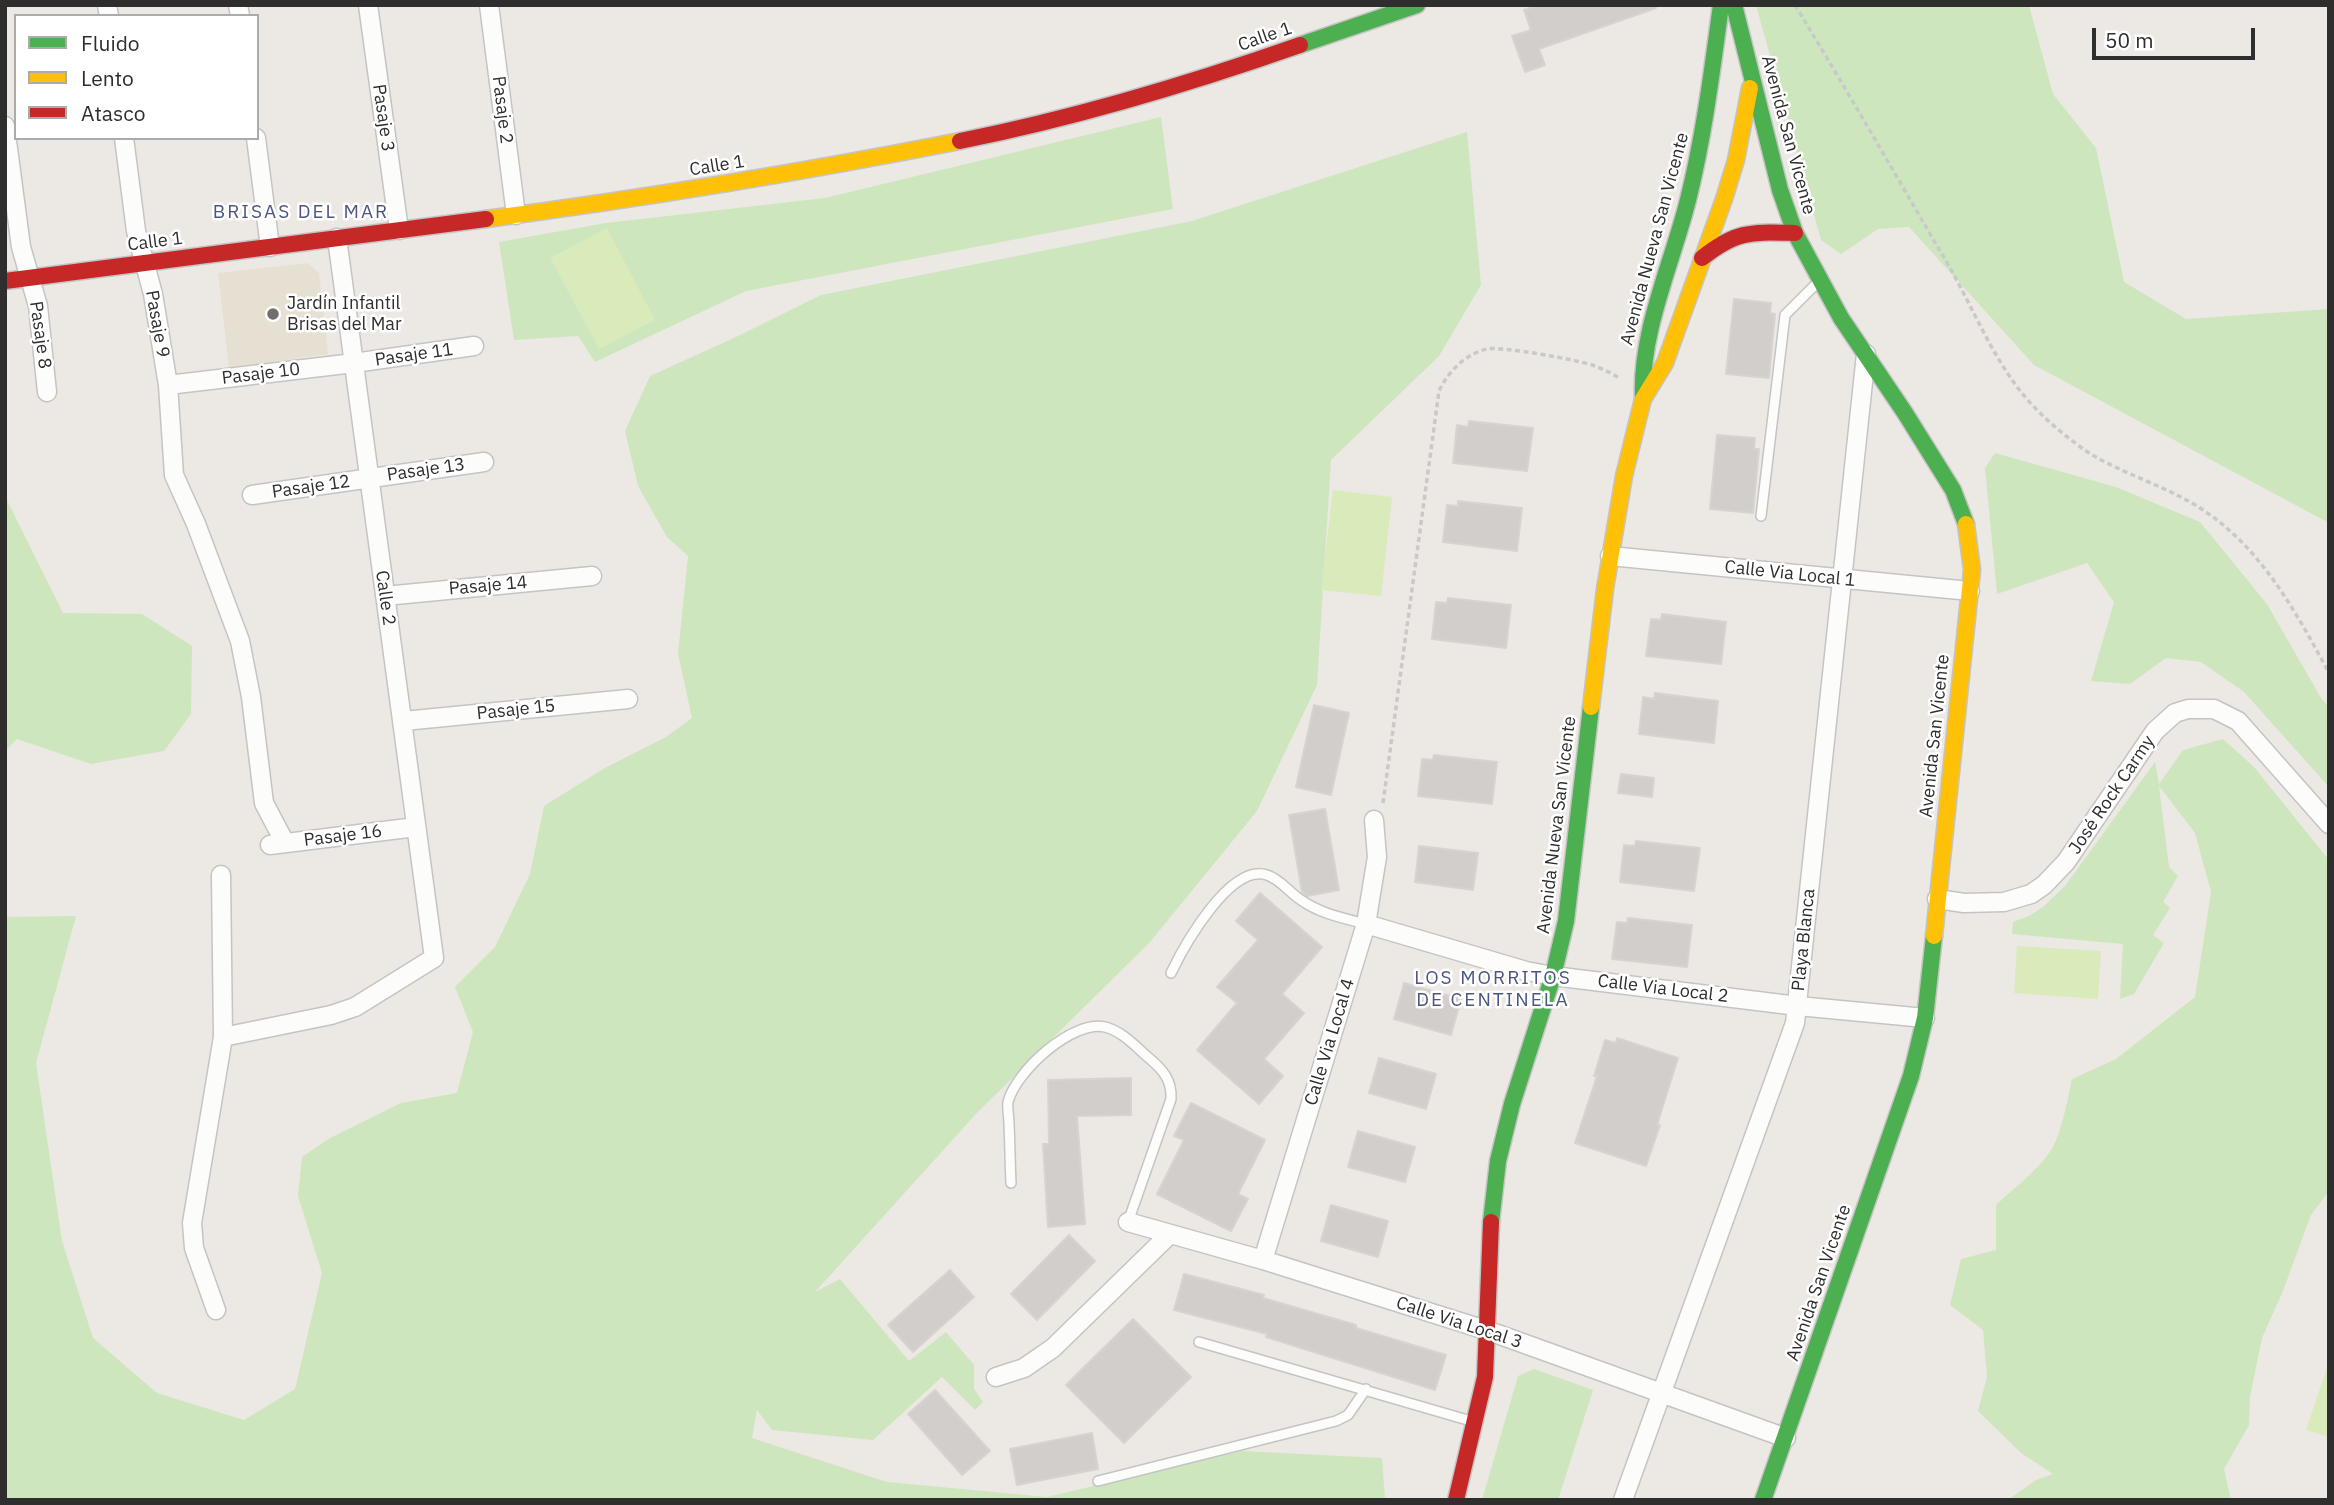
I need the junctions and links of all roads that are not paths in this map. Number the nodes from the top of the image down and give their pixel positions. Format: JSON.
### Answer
{"nodes":[{"id":1,"x":368,"y":5,"type":"edge"},
{"id":2,"x":489,"y":5,"type":"edge"},
{"id":3,"x":1416,"y":5,"type":"edge"},
{"id":4,"x":1706,"y":5,"type":"edge"},
{"id":5,"x":1721,"y":5,"type":"edge"},
{"id":6,"x":1734,"y":5,"type":"edge"},
{"id":7,"x":1714,"y":52,"type":"junction"},
{"id":8,"x":1751,"y":79,"type":"junction"},
{"id":9,"x":5,"y":126,"type":"edge"},
{"id":10,"x":124,"y":140,"type":"edge"},
{"id":11,"x":256,"y":140,"type":"edge"},
{"id":12,"x":516,"y":215,"type":"junction"},
{"id":13,"x":399,"y":230,"type":"junction"},
{"id":14,"x":1795,"y":233,"type":"junction"},
{"id":15,"x":337,"y":238,"type":"junction"},
{"id":16,"x":270,"y":247,"type":"junction"},
{"id":17,"x":1701,"y":259,"type":"junction"},
{"id":18,"x":145,"y":263,"type":"junction"},
{"id":19,"x":30,"y":278,"type":"junction"},
{"id":20,"x":5,"y":281,"type":"edge"},
{"id":21,"x":1819,"y":281,"type":"junction"},
{"id":22,"x":474,"y":346,"type":"dead end"},
{"id":23,"x":1866,"y":354,"type":"junction"},
{"id":24,"x":354,"y":363,"type":"junction"},
{"id":25,"x":168,"y":385,"type":"junction"},
{"id":26,"x":47,"y":392,"type":"dead end"},
{"id":27,"x":1643,"y":399,"type":"junction"},
{"id":28,"x":484,"y":462,"type":"dead end"},
{"id":29,"x":369,"y":478,"type":"junction"},
{"id":30,"x":252,"y":495,"type":"dead end"},
{"id":31,"x":1761,"y":516,"type":"dead end"},
{"id":32,"x":1610,"y":556,"type":"junction"},
{"id":33,"x":592,"y":576,"type":"dead end"},
{"id":34,"x":1841,"y":579,"type":"junction"},
{"id":35,"x":1970,"y":591,"type":"junction"},
{"id":36,"x":385,"y":596,"type":"junction"},
{"id":37,"x":628,"y":699,"type":"dead end"},
{"id":38,"x":404,"y":721,"type":"junction"},
{"id":39,"x":1374,"y":820,"type":"road end"},
{"id":40,"x":2329,"y":824,"type":"edge"},
{"id":41,"x":416,"y":827,"type":"junction"},
{"id":42,"x":277,"y":844,"type":"joint"},
{"id":43,"x":221,"y":875,"type":"dead end"},
{"id":44,"x":1937,"y":899,"type":"junction"},
{"id":45,"x":1366,"y":924,"type":"junction"},
{"id":46,"x":1171,"y":973,"type":"dead end"},
{"id":47,"x":1553,"y":976,"type":"junction"},
{"id":48,"x":1798,"y":1006,"type":"junction"},
{"id":49,"x":1924,"y":1018,"type":"junction"},
{"id":50,"x":223,"y":1037,"type":"junction"},
{"id":51,"x":1011,"y":1184,"type":"dead end"},
{"id":52,"x":1129,"y":1222,"type":"joint"},
{"id":53,"x":1170,"y":1234,"type":"junction"},
{"id":54,"x":1263,"y":1260,"type":"junction"},
{"id":55,"x":216,"y":1310,"type":"dead end"},
{"id":56,"x":1489,"y":1331,"type":"junction"},
{"id":57,"x":1199,"y":1342,"type":"dead end"},
{"id":58,"x":996,"y":1377,"type":"dead end"},
{"id":59,"x":1366,"y":1389,"type":"junction"},
{"id":60,"x":1662,"y":1393,"type":"junction"},
{"id":61,"x":1476,"y":1423,"type":"junction"},
{"id":62,"x":1786,"y":1438,"type":"junction"},
{"id":63,"x":1098,"y":1481,"type":"dead end"},
{"id":64,"x":1456,"y":1500,"type":"edge"},
{"id":65,"x":1623,"y":1500,"type":"edge"},
{"id":66,"x":1763,"y":1500,"type":"edge"}],
"edges":[{"from":1,"to":13,"type":"street","name":"Pasaje 3"},
{"from":2,"to":12,"type":"street","name":"Pasaje 2"},
{"from":3,"to":12,"type":"street","name":"Calle 1"},
{"from":4,"to":7,"type":"street"},
{"from":5,"to":7,"type":"street","name":"Avenida Nueva San Vicente"},
{"from":6,"to":8,"type":"street","name":"Avenida San Vicente"},
{"from":7,"to":27,"type":"street","name":"Avenida Nueva San Vicente"},
{"from":8,"to":14,"type":"street","name":"Avenida San Vicente"},
{"from":8,"to":17,"type":"street","name":"Avenida Nueva San Vicente"},
{"from":9,"to":19,"type":"street","name":"Pasaje 8"},
{"from":10,"to":18,"type":"street","name":"Pasaje 9"},
{"from":11,"to":16,"type":"street"},
{"from":12,"to":13,"type":"street","name":"Calle 1"},
{"from":13,"to":15,"type":"street","name":"Calle 1"},
{"from":14,"to":17,"type":"street"},
{"from":14,"to":21,"type":"street","name":"Avenida San Vicente"},
{"from":15,"to":16,"type":"street","name":"Calle 1"},
{"from":15,"to":24,"type":"street","name":"Calle 2"},
{"from":16,"to":18,"type":"street","name":"Calle 1"},
{"from":17,"to":27,"type":"street","name":"Avenida Nueva San Vicente"},
{"from":18,"to":19,"type":"street","name":"Calle 1"},
{"from":18,"to":25,"type":"street","name":"Pasaje 9"},
{"from":19,"to":20,"type":"street","name":"Calle 1"},
{"from":19,"to":26,"type":"street","name":"Pasaje 8"},
{"from":21,"to":23,"type":"street","name":"Avenida San Vicente"},
{"from":21,"to":31,"type":"lane"},
{"from":22,"to":24,"type":"street","name":"Pasaje 11"},
{"from":23,"to":34,"type":"street","name":"Playa Blanca"},
{"from":23,"to":35,"type":"street","name":"Avenida San Vicente"},
{"from":24,"to":25,"type":"street","name":"Pasaje 10"},
{"from":24,"to":29,"type":"street","name":"Calle 2"},
{"from":25,"to":42,"type":"street","name":"Pasaje 9"},
{"from":27,"to":32,"type":"street","name":"Avenida Nueva San Vicente"},
{"from":28,"to":29,"type":"street","name":"Pasaje 13"},
{"from":29,"to":30,"type":"street","name":"Pasaje 12"},
{"from":29,"to":36,"type":"street","name":"Calle 2"},
{"from":32,"to":34,"type":"street","name":"Calle Via Local 1"},
{"from":32,"to":47,"type":"street","name":"Avenida Nueva San Vicente"},
{"from":33,"to":36,"type":"street","name":"Pasaje 14"},
{"from":34,"to":35,"type":"street","name":"Calle Via Local 1"},
{"from":34,"to":48,"type":"street","name":"Playa Blanca"},
{"from":35,"to":44,"type":"street","name":"Avenida San Vicente"},
{"from":36,"to":38,"type":"street","name":"Calle 2"},
{"from":37,"to":38,"type":"street","name":"Pasaje 15"},
{"from":38,"to":41,"type":"street","name":"Calle 2"},
{"from":39,"to":45,"type":"street","name":"Calle Via Local 4"},
{"from":40,"to":44,"type":"street","name":"José Rock Carmy"},
{"from":41,"to":42,"type":"street","name":"Pasaje 16"},
{"from":41,"to":50,"type":"street","name":"Calle 2"},
{"from":43,"to":50,"type":"street"},
{"from":44,"to":49,"type":"street","name":"Avenida San Vicente"},
{"from":45,"to":46,"type":"lane"},
{"from":45,"to":47,"type":"street","name":"Calle Via Local 2"},
{"from":45,"to":54,"type":"street","name":"Calle Via Local 4"},
{"from":47,"to":48,"type":"street","name":"Calle Via Local 2"},
{"from":47,"to":56,"type":"street","name":"Avenida Nueva San Vicente"},
{"from":48,"to":49,"type":"street","name":"Calle Via Local 2"},
{"from":48,"to":60,"type":"street","name":"Playa Blanca"},
{"from":49,"to":62,"type":"street","name":"Avenida San Vicente"},
{"from":50,"to":55,"type":"street"},
{"from":51,"to":52,"type":"lane"},
{"from":52,"to":53,"type":"street","name":"Calle Via Local 3"},
{"from":53,"to":54,"type":"street","name":"Calle Via Local 3"},
{"from":53,"to":58,"type":"street"},
{"from":54,"to":56,"type":"street","name":"Calle Via Local 3"},
{"from":56,"to":60,"type":"street","name":"Calle Via Local 3"},
{"from":56,"to":61,"type":"street","name":"Avenida Nueva San Vicente"},
{"from":57,"to":59,"type":"lane"},
{"from":59,"to":61,"type":"lane"},
{"from":59,"to":63,"type":"lane"},
{"from":60,"to":62,"type":"street","name":"Calle Via Local 3"},
{"from":60,"to":65,"type":"street","name":"Playa Blanca"},
{"from":61,"to":64,"type":"street","name":"Avenida Nueva San Vicente"},
{"from":62,"to":66,"type":"street","name":"Avenida San Vicente"}]}
